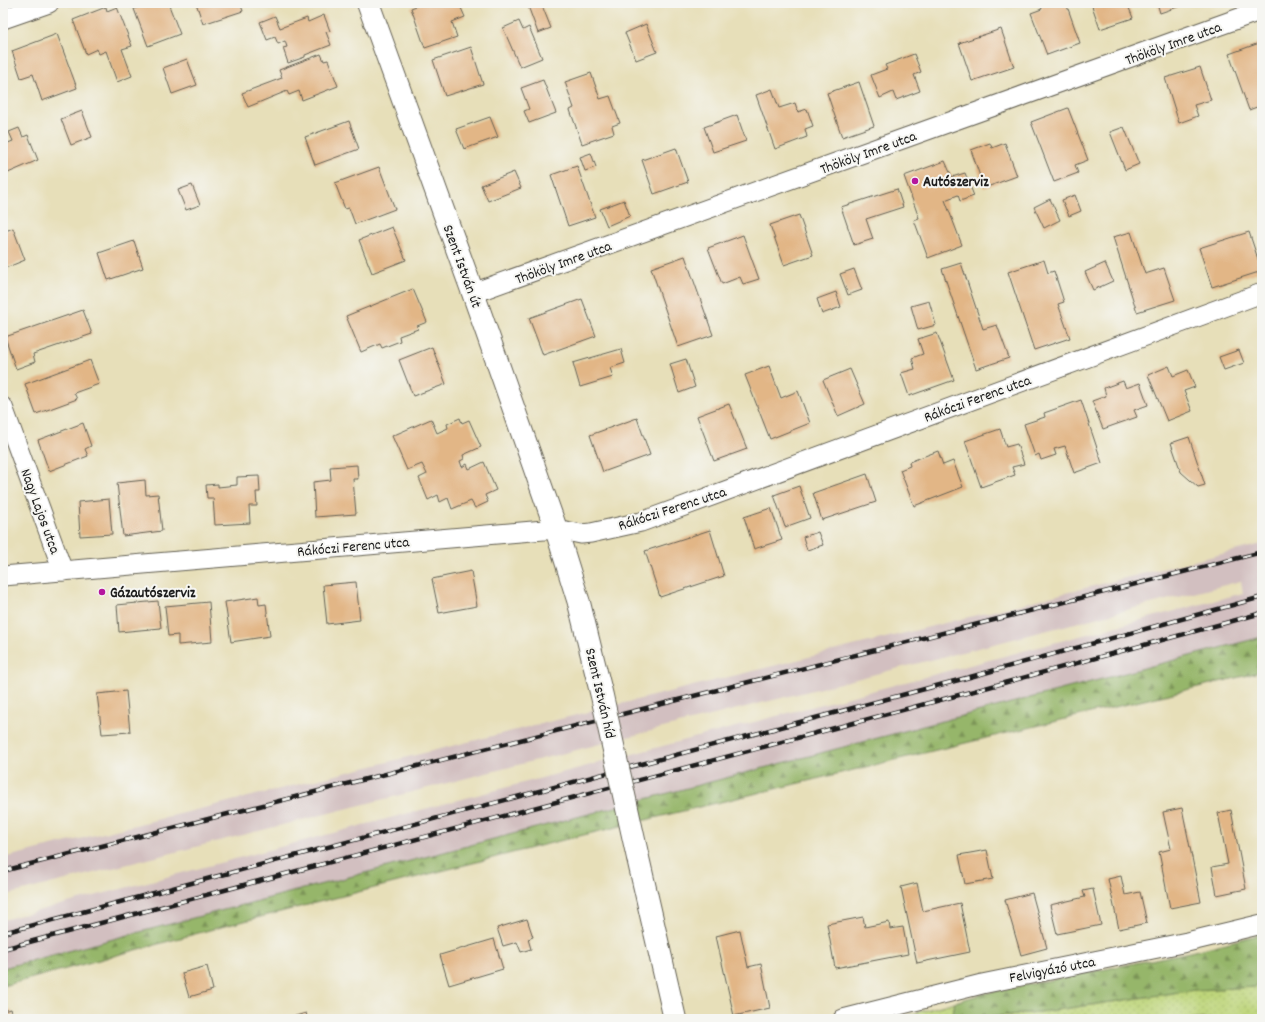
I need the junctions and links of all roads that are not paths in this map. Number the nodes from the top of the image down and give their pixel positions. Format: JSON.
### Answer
{"nodes":[{"id":1,"x":49,"y":3,"type":"edge"},
{"id":2,"x":368,"y":3,"type":"edge"},
{"id":3,"x":1262,"y":10,"type":"edge"},
{"id":4,"x":3,"y":19,"type":"edge"},
{"id":5,"x":473,"y":293,"type":"junction"},
{"id":6,"x":1262,"y":293,"type":"edge"},
{"id":7,"x":3,"y":407,"type":"edge"},
{"id":8,"x":556,"y":529,"type":"junction"},
{"id":9,"x":63,"y":571,"type":"junction"},
{"id":10,"x":3,"y":576,"type":"edge"},
{"id":11,"x":1262,"y":924,"type":"edge"},
{"id":12,"x":675,"y":1019,"type":"edge"},
{"id":13,"x":843,"y":1019,"type":"edge"}],
"edges":[{"from":1,"to":4,"type":"street"},
{"from":2,"to":5,"type":"street","name":"Szent István út"},
{"from":3,"to":5,"type":"street","name":"Thököly Imre utca"},
{"from":5,"to":8,"type":"street","name":"Szent István út"},
{"from":6,"to":8,"type":"street","name":"Rákóczi Ferenc utca"},
{"from":7,"to":9,"type":"street","name":"Nagy Lajos utca"},
{"from":8,"to":9,"type":"street","name":"Rákóczi Ferenc utca"},
{"from":8,"to":12,"type":"street","name":"Szent István híd","bridge":true},
{"from":9,"to":10,"type":"street","name":"Rákóczi Ferenc utca"},
{"from":11,"to":13,"type":"street","name":"Felvigyázó utca"}]}
